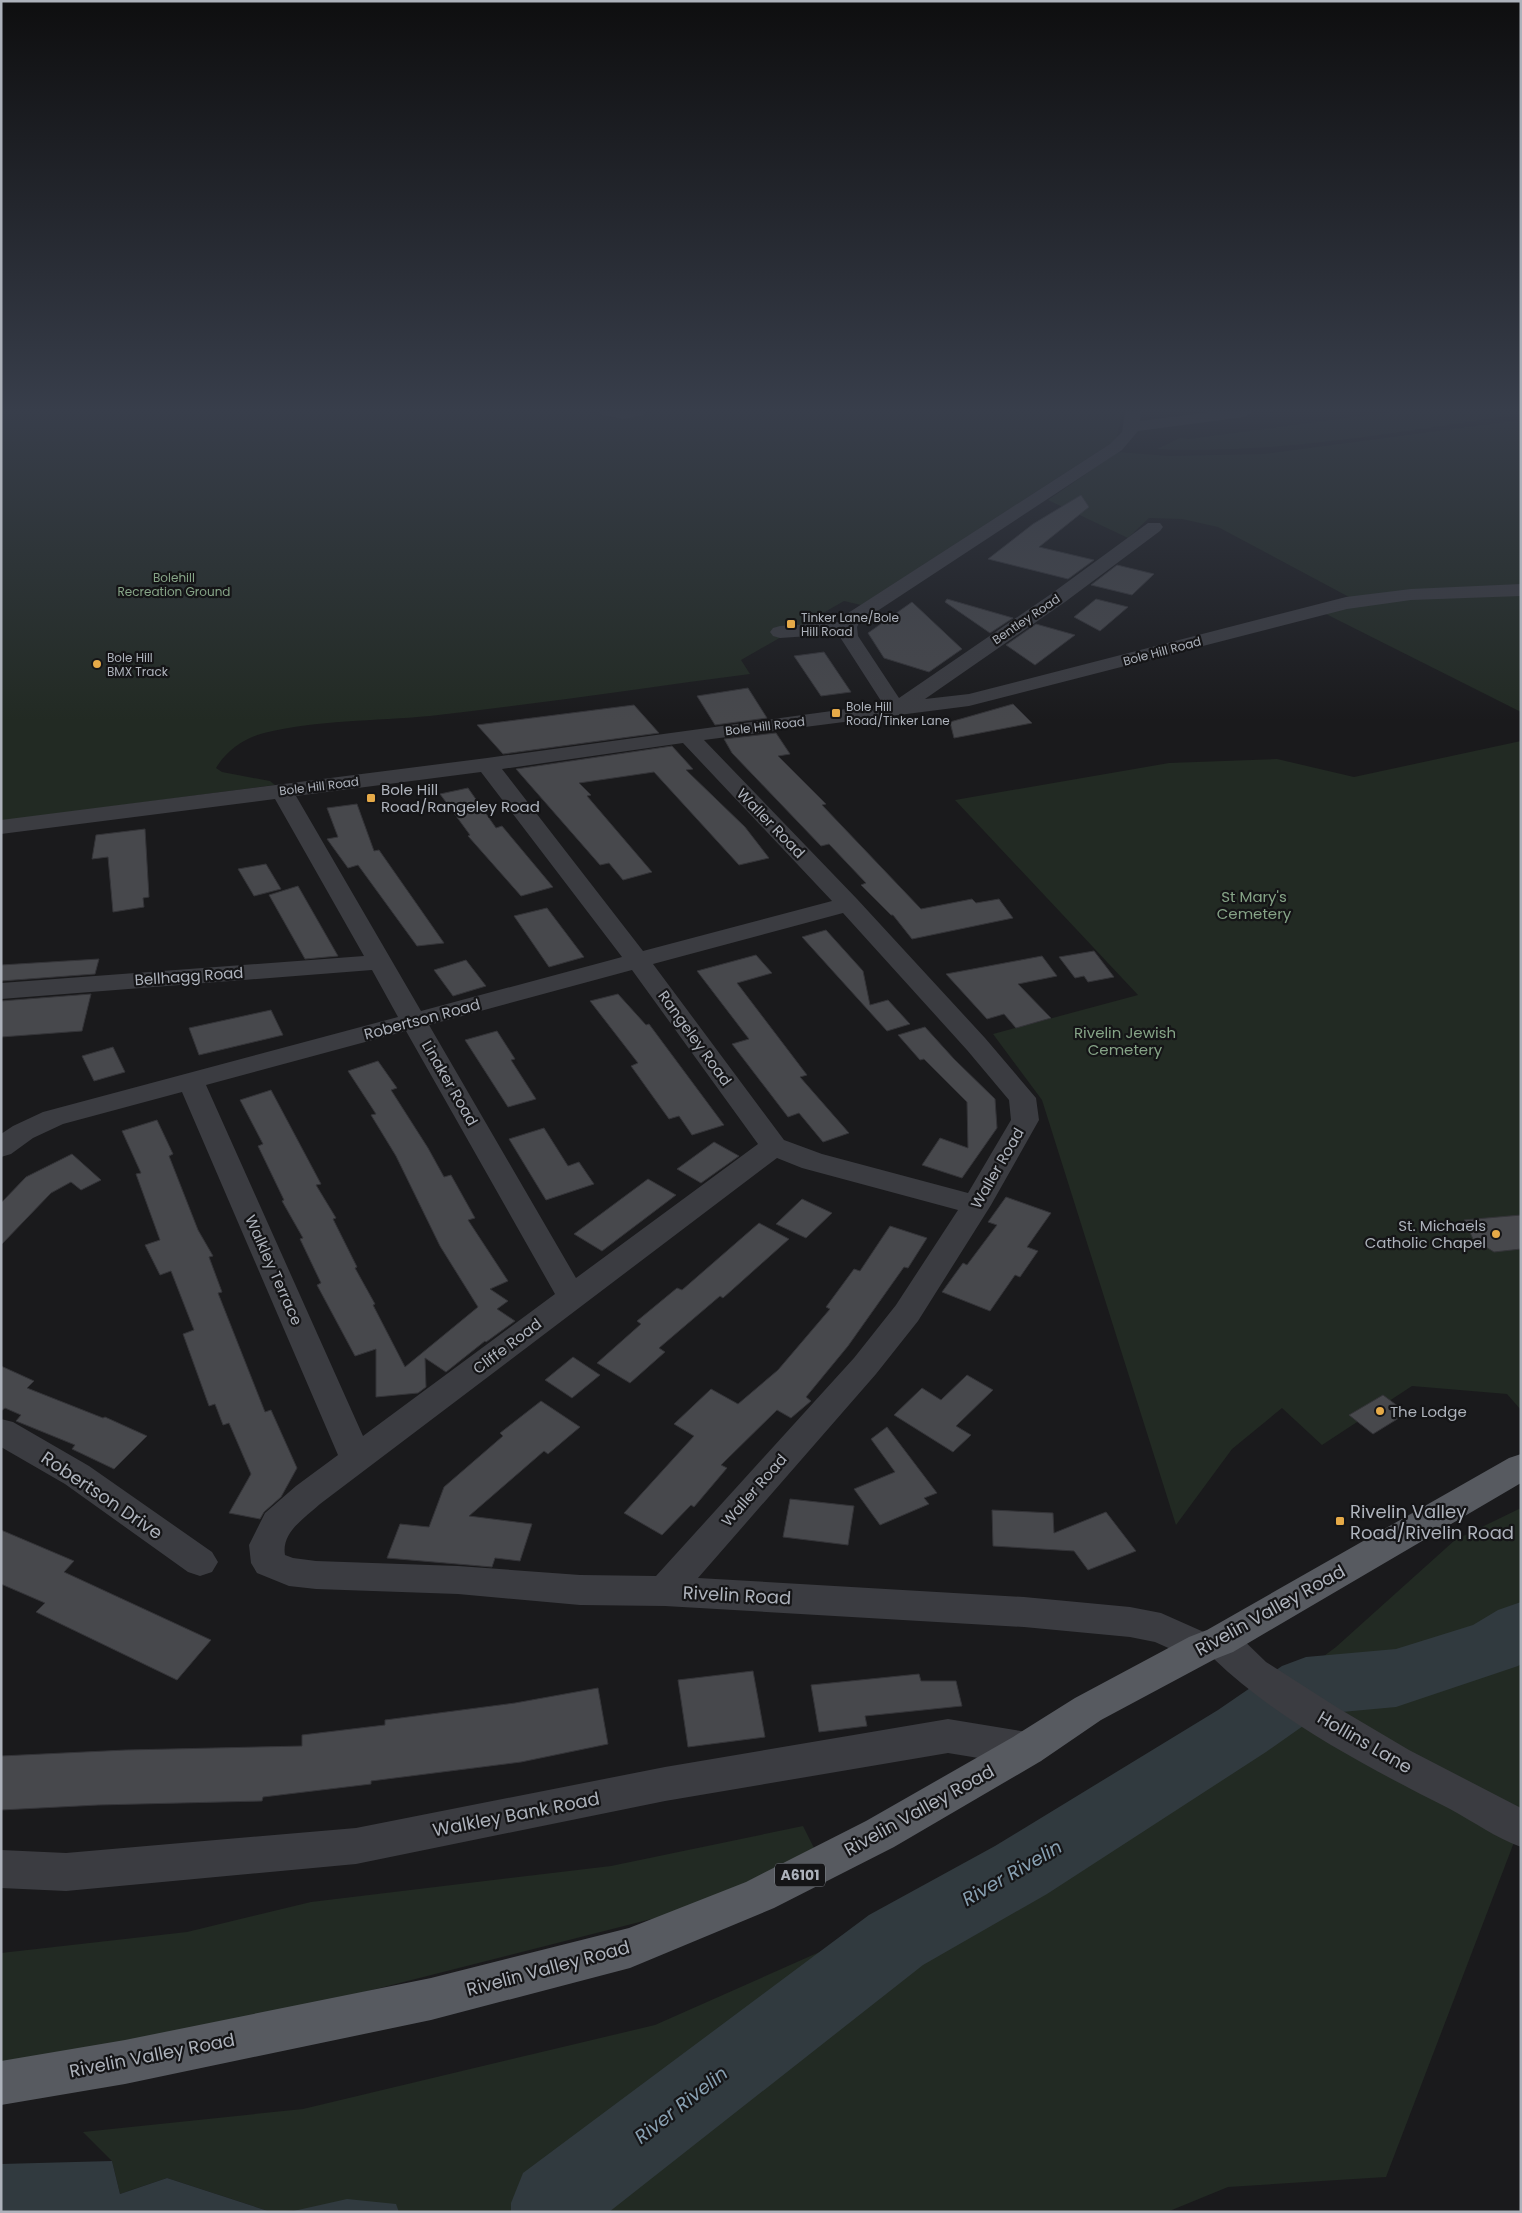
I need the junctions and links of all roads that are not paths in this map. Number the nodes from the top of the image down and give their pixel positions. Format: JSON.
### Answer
{"nodes":[{"id":1,"x":1013,"y":515,"type":"edge"},
{"id":2,"x":1154,"y":527,"type":"dead end"},
{"id":3,"x":1521,"y":590,"type":"edge"},
{"id":4,"x":847,"y":628,"type":"junction"},
{"id":5,"x":780,"y":632,"type":"dead end"},
{"id":6,"x":897,"y":710,"type":"junction"},
{"id":7,"x":688,"y":736,"type":"junction"},
{"id":8,"x":487,"y":765,"type":"junction"},
{"id":9,"x":282,"y":791,"type":"junction"},
{"id":10,"x":1,"y":827,"type":"edge"},
{"id":11,"x":848,"y":904,"type":"junction"},
{"id":12,"x":637,"y":960,"type":"junction"},
{"id":13,"x":378,"y":962,"type":"junction"},
{"id":14,"x":1,"y":991,"type":"edge"},
{"id":15,"x":415,"y":1021,"type":"junction"},
{"id":16,"x":191,"y":1082,"type":"junction"},
{"id":17,"x":774,"y":1146,"type":"junction"},
{"id":18,"x":1,"y":1148,"type":"edge"},
{"id":19,"x":976,"y":1205,"type":"junction"},
{"id":20,"x":572,"y":1297,"type":"junction"},
{"id":21,"x":1,"y":1431,"type":"edge"},
{"id":22,"x":356,"y":1458,"type":"junction"},
{"id":23,"x":1521,"y":1467,"type":"edge"},
{"id":24,"x":200,"y":1562,"type":"dead end"},
{"id":25,"x":269,"y":1563,"type":"joint"},
{"id":26,"x":665,"y":1591,"type":"junction"},
{"id":27,"x":1211,"y":1644,"type":"junction"},
{"id":28,"x":1027,"y":1749,"type":"junction"},
{"id":29,"x":1521,"y":1829,"type":"edge"},
{"id":30,"x":1,"y":1869,"type":"edge"},
{"id":31,"x":1,"y":2083,"type":"edge"}],
"edges":[{"from":1,"to":4,"type":"street"},
{"from":2,"to":6,"type":"street","name":"Bentley Road"},
{"from":3,"to":6,"type":"street","name":"Bole Hill Road"},
{"from":4,"to":5,"type":"street"},
{"from":4,"to":6,"type":"street"},
{"from":6,"to":7,"type":"street","name":"Bole Hill Road"},
{"from":7,"to":8,"type":"street","name":"Bole Hill Road"},
{"from":7,"to":11,"type":"street","name":"Waller Road"},
{"from":8,"to":9,"type":"street","name":"Bole Hill Road"},
{"from":8,"to":12,"type":"street","name":"Rangeley Road"},
{"from":9,"to":10,"type":"street","name":"Bole Hill Road"},
{"from":9,"to":13,"type":"street","name":"Linaker Road"},
{"from":11,"to":12,"type":"street","name":"Robertson Road"},
{"from":11,"to":19,"type":"street","name":"Waller Road"},
{"from":12,"to":15,"type":"street","name":"Robertson Road"},
{"from":12,"to":17,"type":"street","name":"Rangeley Road"},
{"from":13,"to":14,"type":"street","name":"Bellhagg Road"},
{"from":13,"to":15,"type":"street","name":"Linaker Road"},
{"from":15,"to":16,"type":"street","name":"Robertson Road"},
{"from":15,"to":20,"type":"street","name":"Linaker Road"},
{"from":16,"to":18,"type":"street","name":"Robertson Road"},
{"from":16,"to":22,"type":"street","name":"Walkley Terrace"},
{"from":17,"to":19,"type":"street"},
{"from":17,"to":20,"type":"street","name":"Cliffe Road"},
{"from":19,"to":26,"type":"street","name":"Waller Road"},
{"from":20,"to":22,"type":"street","name":"Cliffe Road"},
{"from":21,"to":24,"type":"street","name":"Robertson Drive"},
{"from":22,"to":25,"type":"street","name":"Cliffe Road"},
{"from":23,"to":27,"type":"main road","name":"Rivelin Valley Road","number":"A6101"},
{"from":25,"to":26,"type":"street","name":"Rivelin Road"},
{"from":26,"to":27,"type":"street","name":"Rivelin Road"},
{"from":27,"to":28,"type":"main road","name":"Rivelin Valley Road","number":"A6101"},
{"from":27,"to":29,"type":"street","name":"Hollins Lane"},
{"from":28,"to":30,"type":"street","name":"Walkley Bank Road"},
{"from":28,"to":31,"type":"main road","name":"Rivelin Valley Road","number":"A6101"}]}
